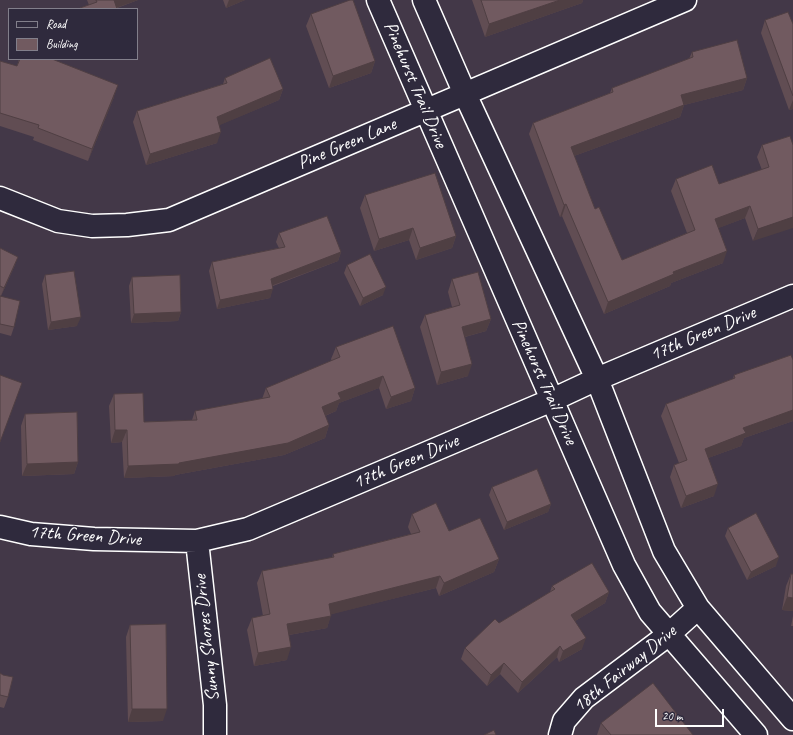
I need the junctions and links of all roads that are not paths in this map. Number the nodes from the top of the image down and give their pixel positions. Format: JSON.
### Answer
{"nodes":[{"id":1,"x":378,"y":0,"type":"edge"},
{"id":2,"x":424,"y":0,"type":"edge"},
{"id":3,"x":685,"y":0,"type":"edge"},
{"id":4,"x":465,"y":94,"type":"junction"},
{"id":5,"x":426,"y":111,"type":"junction"},
{"id":6,"x":0,"y":198,"type":"edge"},
{"id":7,"x":793,"y":296,"type":"edge"},
{"id":8,"x":597,"y":379,"type":"junction"},
{"id":9,"x":552,"y":400,"type":"junction"},
{"id":10,"x":0,"y":527,"type":"edge"},
{"id":11,"x":197,"y":541,"type":"junction"},
{"id":12,"x":698,"y":608,"type":"junction"},
{"id":13,"x":668,"y":635,"type":"junction"},
{"id":14,"x":793,"y":718,"type":"edge"},
{"id":15,"x":215,"y":735,"type":"edge"},
{"id":16,"x":560,"y":735,"type":"edge"},
{"id":17,"x":756,"y":735,"type":"edge"}],
"edges":[{"from":1,"to":5,"type":"street","name":"Pinehurst Trail Drive"},
{"from":2,"to":4,"type":"street"},
{"from":3,"to":4,"type":"street","name":"Pine Green Lane"},
{"from":4,"to":5,"type":"street","name":"Pine Green Lane"},
{"from":4,"to":8,"type":"street"},
{"from":5,"to":6,"type":"street","name":"Pine Green Lane"},
{"from":5,"to":9,"type":"street","name":"Pinehurst Trail Drive"},
{"from":7,"to":8,"type":"street","name":"17th Green Drive"},
{"from":8,"to":9,"type":"street","name":"17th Green Drive"},
{"from":8,"to":12,"type":"street"},
{"from":9,"to":11,"type":"street","name":"17th Green Drive"},
{"from":9,"to":13,"type":"street","name":"Pinehurst Trail Drive"},
{"from":10,"to":11,"type":"street","name":"17th Green Drive"},
{"from":11,"to":15,"type":"street","name":"Sunny Shores Drive"},
{"from":12,"to":13,"type":"street","name":"18th Fairway Drive"},
{"from":12,"to":14,"type":"street"},
{"from":13,"to":16,"type":"street","name":"18th Fairway Drive"},
{"from":13,"to":17,"type":"street","name":"Pinehurst Trail Drive"}]}
